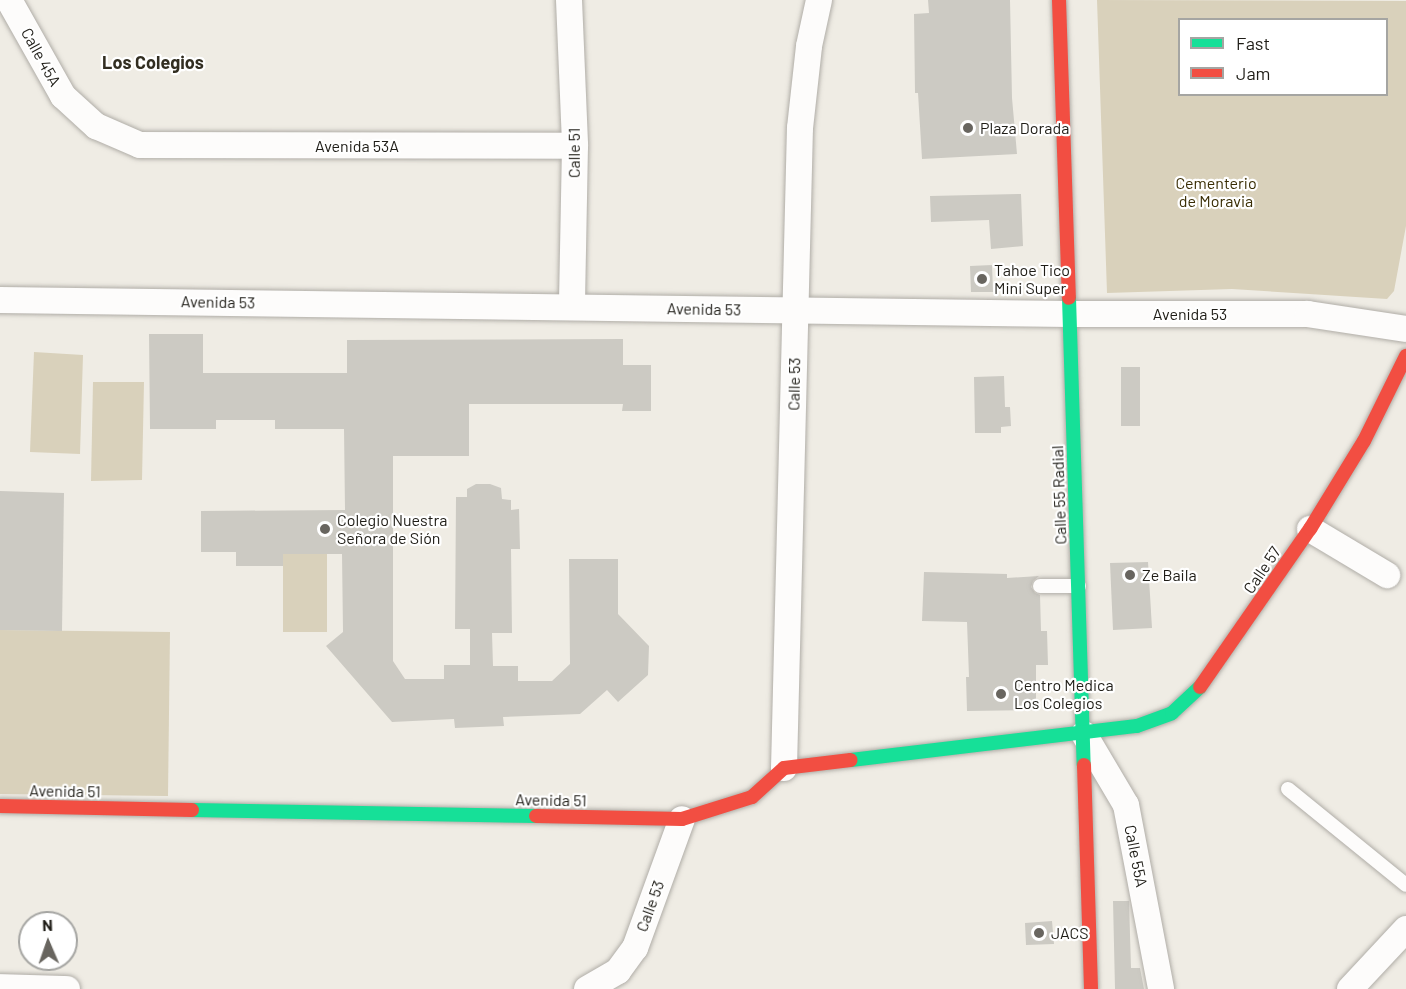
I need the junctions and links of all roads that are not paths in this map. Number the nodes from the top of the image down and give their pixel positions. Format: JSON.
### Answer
{"nodes":[{"id":1,"x":9,"y":0,"type":"edge"},
{"id":2,"x":569,"y":0,"type":"edge"},
{"id":3,"x":819,"y":0,"type":"edge"},
{"id":4,"x":1059,"y":0,"type":"edge"},
{"id":5,"x":140,"y":145,"type":"joint"},
{"id":6,"x":575,"y":146,"type":"junction"},
{"id":7,"x":0,"y":300,"type":"edge"},
{"id":8,"x":572,"y":306,"type":"junction"},
{"id":9,"x":796,"y":311,"type":"junction"},
{"id":10,"x":1070,"y":314,"type":"junction"},
{"id":11,"x":1406,"y":329,"type":"edge"},
{"id":12,"x":1406,"y":356,"type":"edge"},
{"id":13,"x":1310,"y":529,"type":"junction"},
{"id":14,"x":1387,"y":575,"type":"dead end"},
{"id":15,"x":1040,"y":586,"type":"dead end"},
{"id":16,"x":1079,"y":586,"type":"junction"},
{"id":17,"x":1084,"y":734,"type":"junction"},
{"id":18,"x":784,"y":768,"type":"junction"},
{"id":19,"x":1288,"y":789,"type":"dead end"},
{"id":20,"x":0,"y":806,"type":"edge"},
{"id":21,"x":682,"y":819,"type":"junction"},
{"id":22,"x":1406,"y":885,"type":"edge"},
{"id":23,"x":1406,"y":929,"type":"edge"},
{"id":24,"x":594,"y":985,"type":"edge"},
{"id":25,"x":0,"y":987,"type":"edge"},
{"id":26,"x":67,"y":989,"type":"edge"},
{"id":27,"x":1091,"y":989,"type":"edge"},
{"id":28,"x":1161,"y":989,"type":"edge"},
{"id":29,"x":1350,"y":989,"type":"edge"}],
"edges":[{"from":1,"to":5,"type":"street","name":"Calle 45A"},
{"from":2,"to":6,"type":"street","name":"Calle 51"},
{"from":3,"to":9,"type":"street","name":"Calle 53"},
{"from":4,"to":10,"type":"street","name":"Calle 55 Radial"},
{"from":5,"to":6,"type":"street","name":"Avenida 53A"},
{"from":6,"to":8,"type":"street","name":"Calle 51"},
{"from":7,"to":8,"type":"street","name":"Avenida 53"},
{"from":8,"to":9,"type":"street","name":"Avenida 53"},
{"from":9,"to":10,"type":"street","name":"Avenida 53"},
{"from":9,"to":18,"type":"street","name":"Calle 53"},
{"from":10,"to":11,"type":"street","name":"Avenida 53"},
{"from":10,"to":16,"type":"street","name":"Calle 55 Radial"},
{"from":12,"to":13,"type":"street","name":"Calle 57"},
{"from":13,"to":14,"type":"street"},
{"from":13,"to":17,"type":"street","name":"Calle 57"},
{"from":15,"to":16,"type":"lane"},
{"from":16,"to":17,"type":"street","name":"Calle 55 Radial"},
{"from":17,"to":18,"type":"street"},
{"from":17,"to":27,"type":"street","name":"Calle 55 Radial"},
{"from":17,"to":28,"type":"street","name":"Calle 55A"},
{"from":18,"to":21,"type":"street","name":"Avenida 51"},
{"from":19,"to":22,"type":"lane"},
{"from":20,"to":21,"type":"street","name":"Avenida 51"},
{"from":21,"to":24,"type":"street","name":"Calle 53"},
{"from":23,"to":29,"type":"street"},
{"from":25,"to":26,"type":"street"}]}
